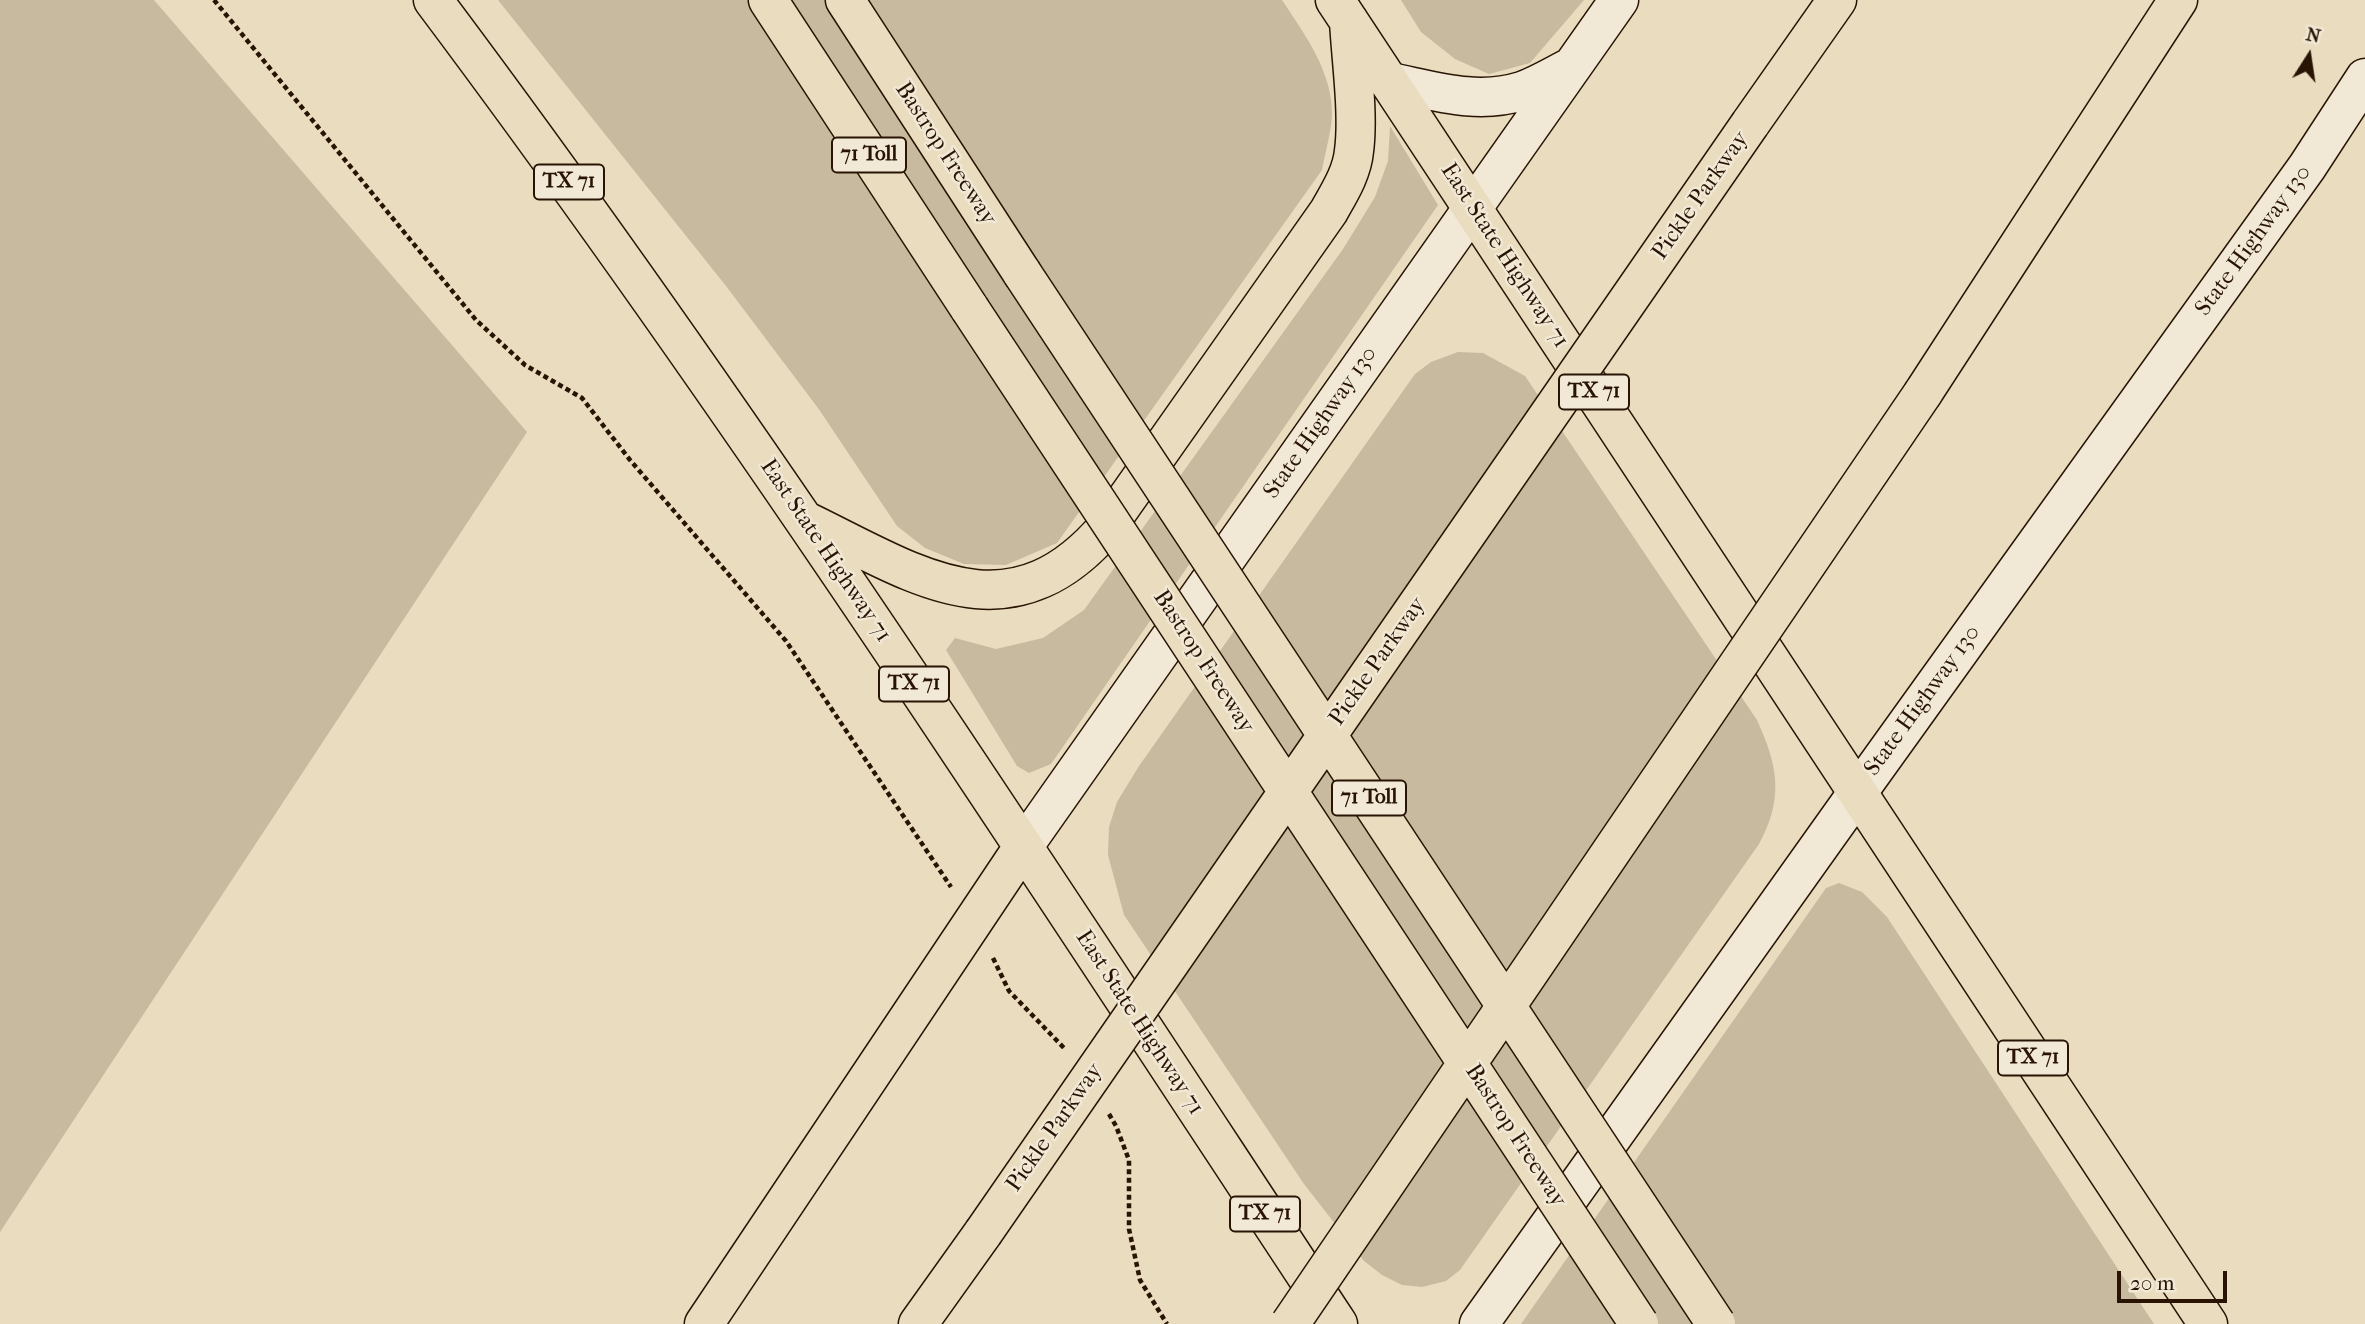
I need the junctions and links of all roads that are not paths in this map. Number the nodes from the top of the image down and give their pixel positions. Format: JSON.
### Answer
{"nodes":[{"id":1,"x":433,"y":0,"type":"edge"},
{"id":2,"x":768,"y":0,"type":"edge"},
{"id":3,"x":845,"y":0,"type":"edge"},
{"id":4,"x":1619,"y":0,"type":"edge"},
{"id":5,"x":1837,"y":0,"type":"edge"},
{"id":6,"x":2178,"y":0,"type":"edge"},
{"id":7,"x":1342,"y":10,"type":"edge"},
{"id":8,"x":1573,"y":66,"type":"junction"},
{"id":9,"x":2365,"y":78,"type":"edge"},
{"id":10,"x":1390,"y":82,"type":"junction"},
{"id":11,"x":1473,"y":208,"type":"junction"},
{"id":12,"x":806,"y":521,"type":"junction"},
{"id":13,"x":1858,"y":792,"type":"junction"},
{"id":14,"x":1023,"y":847,"type":"junction"},
{"id":15,"x":704,"y":1324,"type":"edge"},
{"id":16,"x":918,"y":1324,"type":"edge"},
{"id":17,"x":1290,"y":1324,"type":"edge"},
{"id":18,"x":1338,"y":1324,"type":"edge"},
{"id":19,"x":1479,"y":1324,"type":"edge"},
{"id":20,"x":1639,"y":1324,"type":"edge"},
{"id":21,"x":1716,"y":1324,"type":"edge"},
{"id":22,"x":2207,"y":1324,"type":"edge"}],
"edges":[{"from":1,"to":12,"type":"highway","name":"East State Highway 71","number":"TX 71"},
{"from":2,"to":20,"type":"highway","name":"Bastrop Freeway","number":"71 Toll","bridge":true},
{"from":3,"to":21,"type":"highway","name":"Bastrop Freeway","number":"71 Toll","bridge":true},
{"from":4,"to":8,"type":"street","name":"State Highway 130"},
{"from":5,"to":16,"type":"highway","name":"Pickle Parkway","bridge":true},
{"from":6,"to":17,"type":"highway","bridge":true},
{"from":7,"to":10,"type":"highway","name":"East State Highway 71","number":"TX 71"},
{"from":7,"to":12,"type":"highway"},
{"from":8,"to":10,"type":"street"},
{"from":8,"to":11,"type":"street","name":"State Highway 130"},
{"from":9,"to":13,"type":"street","name":"State Highway 130"},
{"from":10,"to":11,"type":"highway","name":"East State Highway 71","number":"TX 71"},
{"from":11,"to":13,"type":"highway","name":"East State Highway 71","number":"TX 71"},
{"from":11,"to":14,"type":"street","name":"State Highway 130"},
{"from":12,"to":14,"type":"highway","name":"East State Highway 71","number":"TX 71"},
{"from":13,"to":19,"type":"street","name":"State Highway 130"},
{"from":13,"to":22,"type":"highway","number":"TX 71"},
{"from":14,"to":15,"type":"highway"},
{"from":14,"to":18,"type":"highway","name":"East State Highway 71","number":"TX 71"}]}
